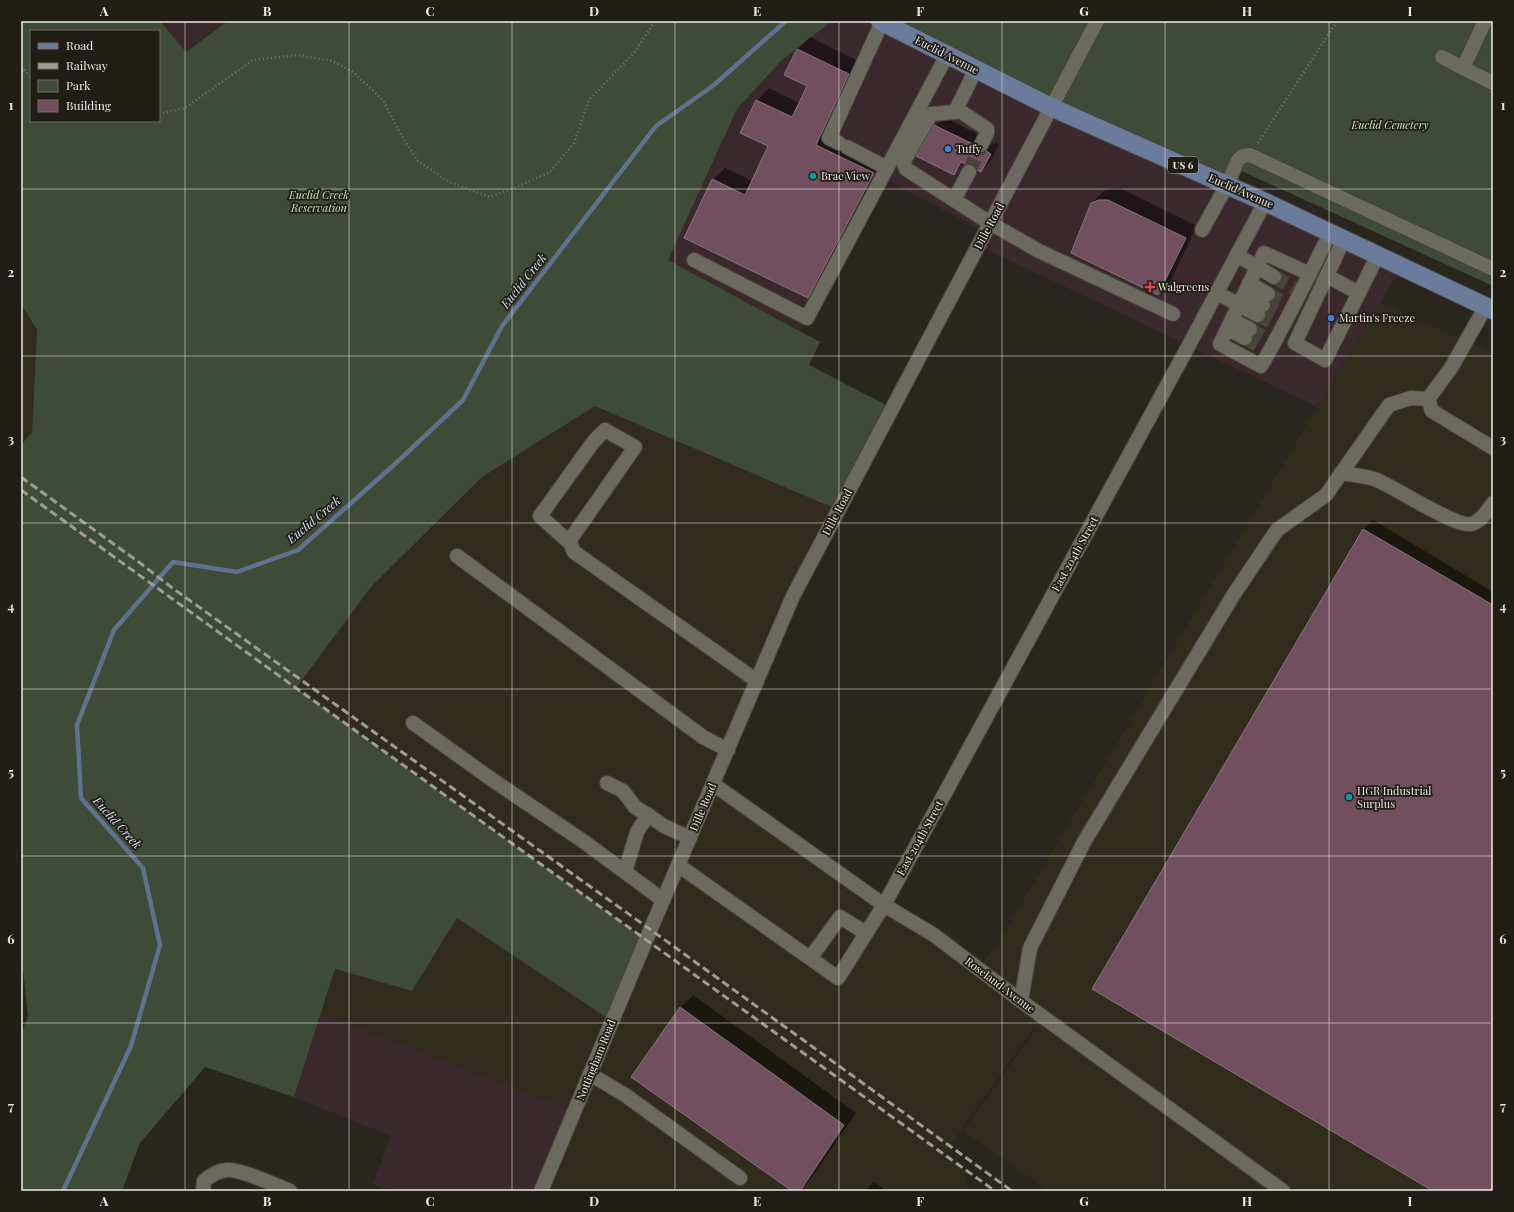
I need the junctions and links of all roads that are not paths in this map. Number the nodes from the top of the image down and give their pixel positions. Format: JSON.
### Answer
{"nodes":[{"id":1,"x":1097,"y":21,"type":"edge"},
{"id":2,"x":1484,"y":21,"type":"edge"},
{"id":3,"x":881,"y":22,"type":"edge"},
{"id":4,"x":947,"y":55,"type":"junction"},
{"id":5,"x":1442,"y":57,"type":"dead end"},
{"id":6,"x":1463,"y":68,"type":"junction"},
{"id":7,"x":976,"y":69,"type":"junction"},
{"id":8,"x":1493,"y":83,"type":"edge"},
{"id":9,"x":1051,"y":107,"type":"junction"},
{"id":10,"x":957,"y":109,"type":"junction"},
{"id":11,"x":981,"y":146,"type":"tunnel mouth"},
{"id":12,"x":887,"y":168,"type":"junction"},
{"id":13,"x":969,"y":172,"type":"tunnel mouth"},
{"id":14,"x":1227,"y":185,"type":"junction"},
{"id":15,"x":954,"y":200,"type":"junction"},
{"id":16,"x":1265,"y":202,"type":"junction"},
{"id":17,"x":990,"y":222,"type":"junction"},
{"id":18,"x":1202,"y":230,"type":"dead end"},
{"id":19,"x":1337,"y":236,"type":"junction"},
{"id":20,"x":1236,"y":255,"type":"junction"},
{"id":21,"x":1378,"y":255,"type":"junction"},
{"id":22,"x":694,"y":260,"type":"dead end"},
{"id":23,"x":1257,"y":268,"type":"junction"},
{"id":24,"x":1493,"y":269,"type":"edge"},
{"id":25,"x":1310,"y":274,"type":"junction"},
{"id":26,"x":1326,"y":276,"type":"junction"},
{"id":27,"x":1274,"y":277,"type":"tunnel mouth"},
{"id":28,"x":1217,"y":293,"type":"junction"},
{"id":29,"x":1359,"y":293,"type":"junction"},
{"id":30,"x":1238,"y":307,"type":"junction"},
{"id":31,"x":1489,"y":308,"type":"edge"},
{"id":32,"x":1173,"y":314,"type":"dead end"},
{"id":33,"x":1256,"y":317,"type":"junction"},
{"id":34,"x":1428,"y":399,"type":"junction"},
{"id":35,"x":1493,"y":448,"type":"edge"},
{"id":36,"x":1342,"y":472,"type":"junction"},
{"id":37,"x":1493,"y":503,"type":"edge"},
{"id":38,"x":570,"y":543,"type":"junction"},
{"id":39,"x":457,"y":556,"type":"dead end"},
{"id":40,"x":757,"y":681,"type":"junction"},
{"id":41,"x":412,"y":723,"type":"dead end"},
{"id":42,"x":728,"y":750,"type":"junction"},
{"id":43,"x":607,"y":782,"type":"dead end"},
{"id":44,"x":713,"y":784,"type":"junction"},
{"id":45,"x":648,"y":815,"type":"junction"},
{"id":46,"x":690,"y":838,"type":"junction"},
{"id":47,"x":678,"y":865,"type":"junction"},
{"id":48,"x":625,"y":872,"type":"junction"},
{"id":49,"x":663,"y":900,"type":"junction"},
{"id":50,"x":884,"y":905,"type":"junction"},
{"id":51,"x":651,"y":930,"type":"joint"},
{"id":52,"x":866,"y":932,"type":"junction"},
{"id":53,"x":811,"y":958,"type":"junction"},
{"id":54,"x":1021,"y":1001,"type":"junction"},
{"id":55,"x":590,"y":1074,"type":"junction"},
{"id":56,"x":740,"y":1178,"type":"dead end"},
{"id":57,"x":204,"y":1186,"type":"edge"},
{"id":58,"x":1281,"y":1190,"type":"edge"},
{"id":59,"x":290,"y":1191,"type":"edge"},
{"id":60,"x":541,"y":1191,"type":"edge"}],
"edges":[{"from":1,"to":9,"type":"street","name":"Dille Road"},
{"from":2,"to":6,"type":"street"},
{"from":3,"to":4,"type":"main road","name":"Euclid Avenue","number":"US 6"},
{"from":3,"to":12,"type":"street"},
{"from":4,"to":7,"type":"main road","name":"Euclid Avenue","number":"US 6"},
{"from":4,"to":12,"type":"street"},
{"from":5,"to":6,"type":"street"},
{"from":6,"to":8,"type":"street"},
{"from":7,"to":9,"type":"main road","name":"Euclid Avenue","number":"US 6"},
{"from":7,"to":10,"type":"street"},
{"from":9,"to":14,"type":"main road","name":"Euclid Avenue","number":"US 6"},
{"from":9,"to":17,"type":"street","name":"Dille Road"},
{"from":10,"to":11,"type":"street"},
{"from":10,"to":15,"type":"street"},
{"from":12,"to":22,"type":"street"},
{"from":13,"to":15,"type":"street"},
{"from":14,"to":16,"type":"main road","name":"Euclid Avenue","number":"US 6"},
{"from":14,"to":18,"type":"street"},
{"from":14,"to":24,"type":"street"},
{"from":15,"to":17,"type":"street"},
{"from":16,"to":19,"type":"main road","name":"Euclid Avenue","number":"US 6"},
{"from":16,"to":20,"type":"street","name":"East 204th Street"},
{"from":17,"to":32,"type":"street"},
{"from":17,"to":40,"type":"street","name":"Dille Road"},
{"from":19,"to":21,"type":"main road","name":"Euclid Avenue","number":"US 6"},
{"from":19,"to":25,"type":"street"},
{"from":19,"to":26,"type":"street"},
{"from":20,"to":23,"type":"street"},
{"from":20,"to":28,"type":"street","name":"East 204th Street"},
{"from":21,"to":29,"type":"street"},
{"from":21,"to":31,"type":"main road","name":"Euclid Avenue","number":"US 6"},
{"from":23,"to":25,"type":"street"},
{"from":23,"to":27,"type":"street"},
{"from":23,"to":30,"type":"street"},
{"from":25,"to":30,"type":"street"},
{"from":26,"to":29,"type":"street"},
{"from":26,"to":29,"type":"street"},
{"from":28,"to":30,"type":"street"},
{"from":28,"to":50,"type":"street","name":"East 204th Street"},
{"from":30,"to":33,"type":"street"},
{"from":30,"to":33,"type":"street"},
{"from":30,"to":33,"type":"street"},
{"from":31,"to":34,"type":"street"},
{"from":34,"to":35,"type":"street"},
{"from":34,"to":36,"type":"street"},
{"from":36,"to":37,"type":"street"},
{"from":36,"to":54,"type":"street"},
{"from":38,"to":38,"type":"street"},
{"from":38,"to":40,"type":"street"},
{"from":39,"to":42,"type":"street"},
{"from":40,"to":42,"type":"street","name":"Dille Road"},
{"from":41,"to":48,"type":"street"},
{"from":42,"to":44,"type":"street","name":"Dille Road"},
{"from":43,"to":45,"type":"street"},
{"from":44,"to":46,"type":"street","name":"Dille Road"},
{"from":44,"to":50,"type":"street","name":"Roseland Avenue"},
{"from":45,"to":46,"type":"street"},
{"from":45,"to":48,"type":"street"},
{"from":46,"to":47,"type":"street","name":"Dille Road"},
{"from":47,"to":49,"type":"street","name":"Dille Road"},
{"from":47,"to":53,"type":"street"},
{"from":48,"to":49,"type":"street"},
{"from":49,"to":51,"type":"street","name":"Dille Road"},
{"from":50,"to":52,"type":"street","name":"East 204th Street"},
{"from":50,"to":54,"type":"street","name":"Roseland Avenue"},
{"from":51,"to":55,"type":"street","name":"Nottingham Road"},
{"from":52,"to":53,"type":"street"},
{"from":52,"to":53,"type":"street","name":"East 204th Street"},
{"from":54,"to":58,"type":"street","name":"Roseland Avenue"},
{"from":55,"to":56,"type":"street"},
{"from":55,"to":60,"type":"street","name":"Nottingham Road"},
{"from":57,"to":59,"type":"street"}]}
